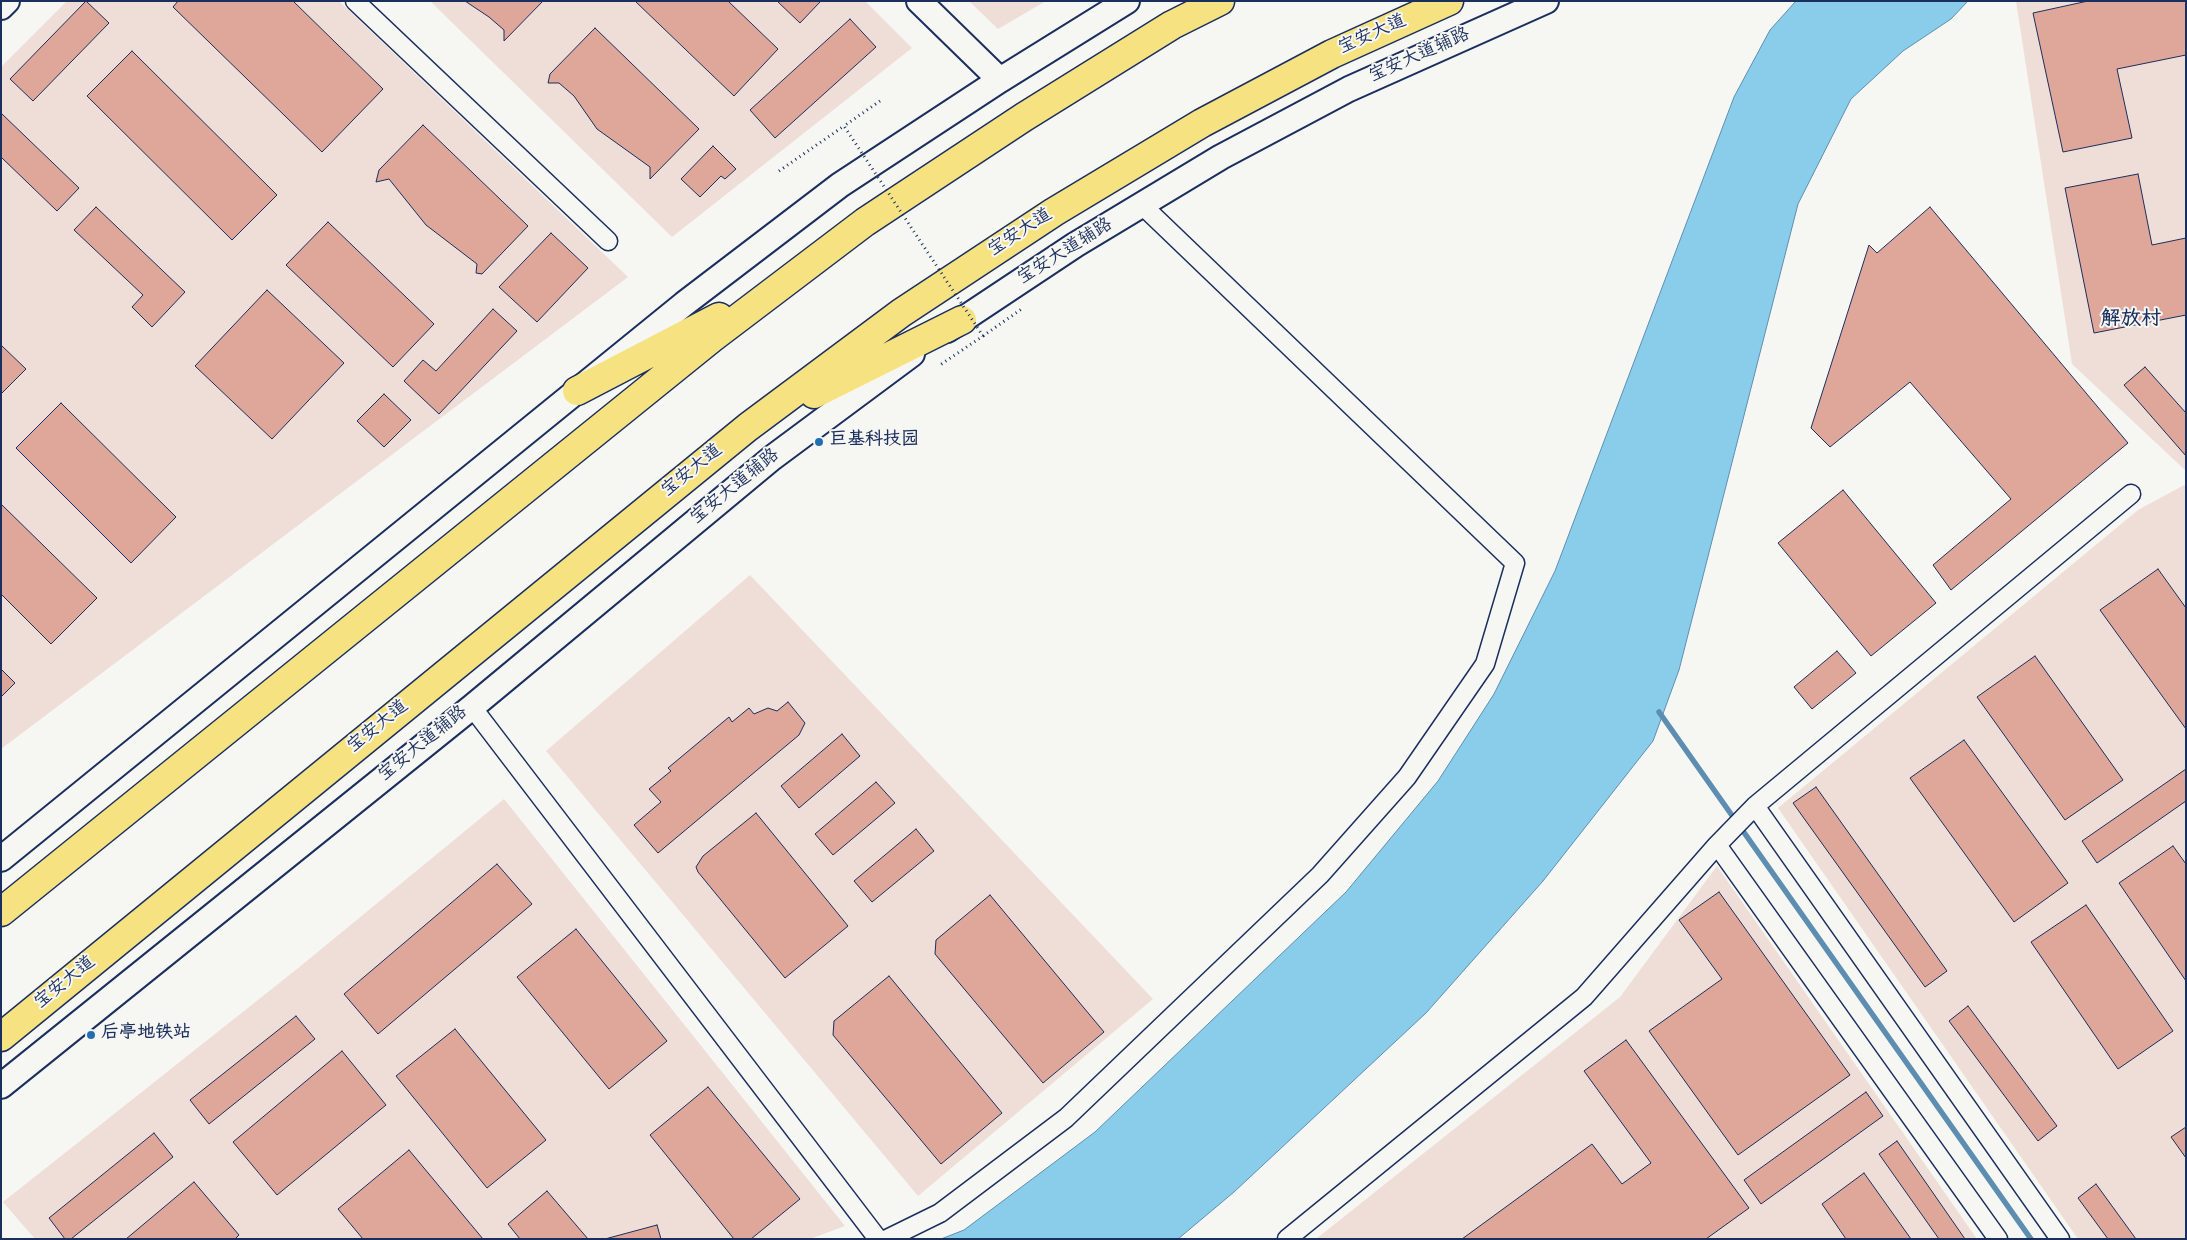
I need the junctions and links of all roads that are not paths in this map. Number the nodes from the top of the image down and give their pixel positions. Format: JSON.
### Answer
{"nodes":[{"id":1,"x":7,"y":1,"type":"edge"},
{"id":2,"x":355,"y":1,"type":"edge"},
{"id":3,"x":919,"y":1,"type":"edge"},
{"id":4,"x":1127,"y":1,"type":"edge"},
{"id":5,"x":1220,"y":1,"type":"edge"},
{"id":6,"x":1449,"y":1,"type":"edge"},
{"id":7,"x":1546,"y":1,"type":"edge"},
{"id":8,"x":1,"y":7,"type":"edge"},
{"id":9,"x":1000,"y":80,"type":"junction"},
{"id":10,"x":1142,"y":205,"type":"junction"},
{"id":11,"x":608,"y":241,"type":"dead end"},
{"id":12,"x":785,"y":283,"type":"junction"},
{"id":13,"x":972,"y":328,"type":"junction"},
{"id":14,"x":577,"y":391,"type":"junction"},
{"id":15,"x":748,"y":427,"type":"junction"},
{"id":16,"x":2131,"y":494,"type":"dead end"},
{"id":17,"x":472,"y":707,"type":"junction"},
{"id":18,"x":1751,"y":810,"type":"junction"},
{"id":19,"x":1721,"y":840,"type":"junction"},
{"id":20,"x":1,"y":859,"type":"edge"},
{"id":21,"x":1,"y":912,"type":"edge"},
{"id":22,"x":1,"y":1037,"type":"edge"},
{"id":23,"x":1,"y":1086,"type":"edge"},
{"id":24,"x":878,"y":1239,"type":"edge"},
{"id":25,"x":887,"y":1239,"type":"edge"},
{"id":26,"x":1287,"y":1239,"type":"edge"},
{"id":27,"x":1998,"y":1239,"type":"edge"},
{"id":28,"x":2060,"y":1239,"type":"edge"}],
"edges":[{"from":1,"to":8,"type":"main road"},
{"from":2,"to":11,"type":"street"},
{"from":3,"to":9,"type":"main road"},
{"from":4,"to":9,"type":"main road"},
{"from":5,"to":12,"type":"main road"},
{"from":6,"to":15,"type":"main road","name":"宝安大道"},
{"from":7,"to":10,"type":"main road","name":"宝安大道辅路"},
{"from":9,"to":14,"type":"main road"},
{"from":10,"to":13,"type":"main road","name":"宝安大道辅路"},
{"from":10,"to":25,"type":"street"},
{"from":12,"to":14,"type":"main road"},
{"from":12,"to":21,"type":"main road"},
{"from":13,"to":15,"type":"main road"},
{"from":13,"to":17,"type":"main road","name":"宝安大道辅路"},
{"from":14,"to":20,"type":"main road"},
{"from":15,"to":22,"type":"main road","name":"宝安大道"},
{"from":16,"to":18,"type":"street"},
{"from":17,"to":23,"type":"main road","name":"宝安大道辅路"},
{"from":17,"to":24,"type":"street"},
{"from":18,"to":19,"type":"street"},
{"from":18,"to":28,"type":"street"},
{"from":19,"to":26,"type":"street"},
{"from":19,"to":27,"type":"street"}]}
